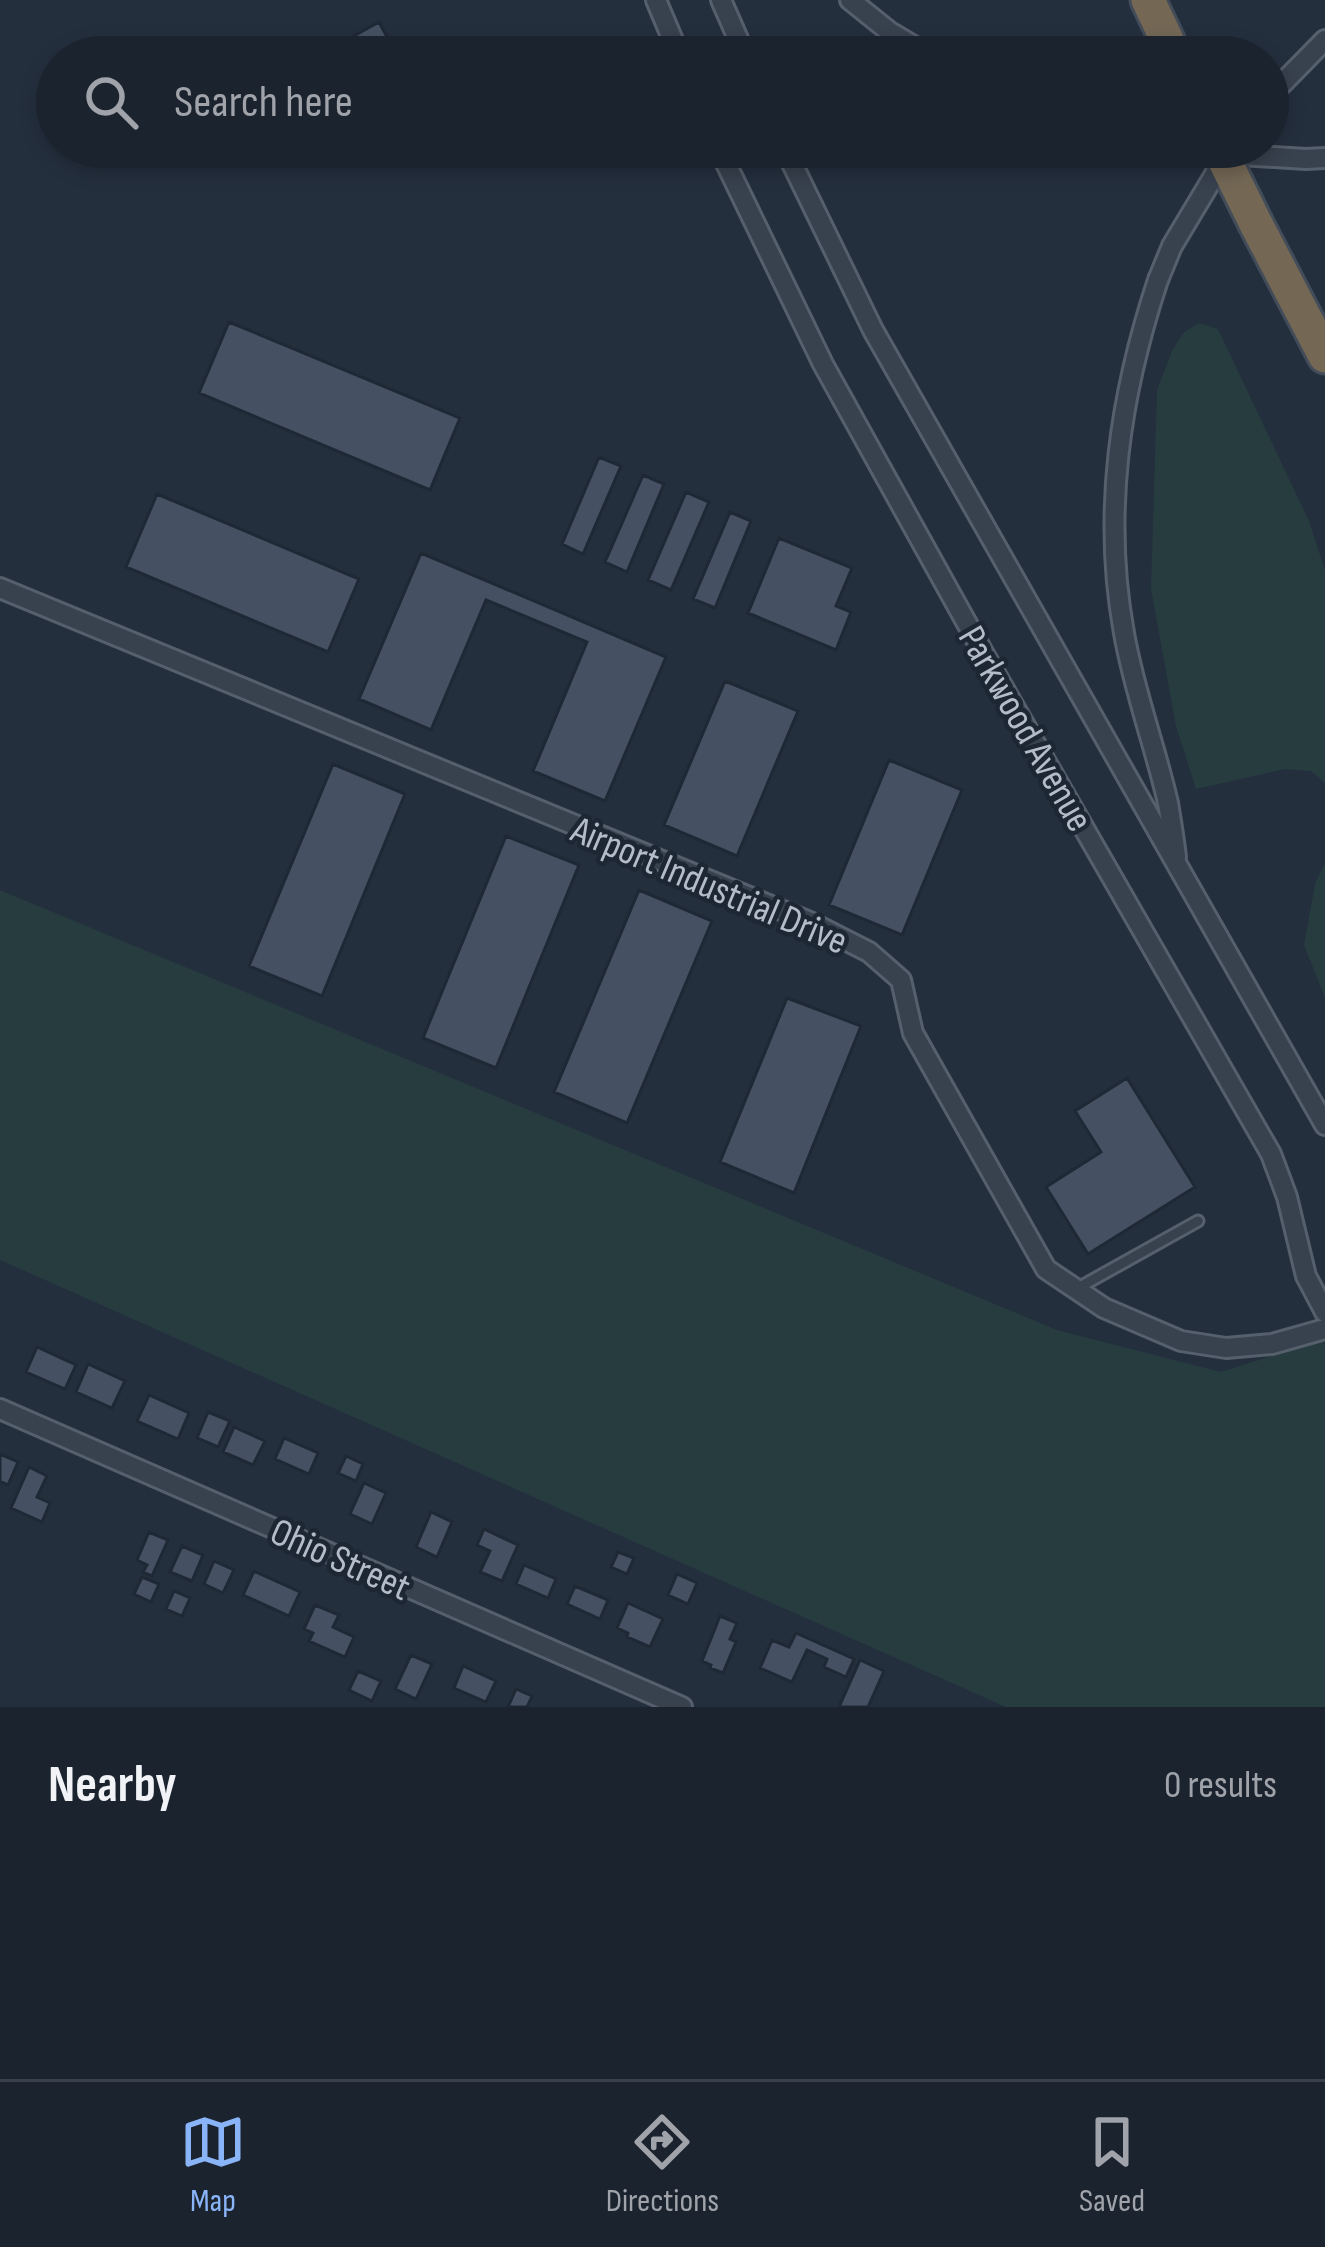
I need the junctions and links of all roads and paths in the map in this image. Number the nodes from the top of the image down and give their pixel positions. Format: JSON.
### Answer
{"nodes":[{"id":1,"x":656,"y":0,"type":"edge"},
{"id":2,"x":722,"y":0,"type":"edge"},
{"id":3,"x":850,"y":0,"type":"edge"},
{"id":4,"x":1148,"y":0,"type":"edge"},
{"id":5,"x":671,"y":36,"type":"edge"},
{"id":6,"x":737,"y":36,"type":"edge"},
{"id":7,"x":897,"y":36,"type":"edge"},
{"id":8,"x":1165,"y":36,"type":"edge"},
{"id":9,"x":1325,"y":40,"type":"edge"},
{"id":10,"x":1289,"y":77,"type":"edge"},
{"id":11,"x":1325,"y":158,"type":"edge"},
{"id":12,"x":1289,"y":159,"type":"edge"},
{"id":13,"x":728,"y":168,"type":"edge"},
{"id":14,"x":794,"y":168,"type":"edge"},
{"id":15,"x":1219,"y":168,"type":"edge"},
{"id":16,"x":1228,"y":168,"type":"edge"},
{"id":17,"x":1325,"y":356,"type":"edge"},
{"id":18,"x":0,"y":588,"type":"edge"},
{"id":19,"x":1179,"y":871,"type":"junction"},
{"id":20,"x":1325,"y":1125,"type":"edge"},
{"id":21,"x":1198,"y":1221,"type":"dead end"},
{"id":22,"x":1074,"y":1290,"type":"junction"},
{"id":23,"x":1325,"y":1312,"type":"edge"},
{"id":24,"x":1325,"y":1329,"type":"edge"},
{"id":25,"x":0,"y":1409,"type":"edge"},
{"id":26,"x":682,"y":1707,"type":"edge"}],
"edges":[{"from":1,"to":5,"type":"street"},
{"from":2,"to":6,"type":"street"},
{"from":3,"to":7,"type":"street"},
{"from":4,"to":8,"type":"highway"},
{"from":9,"to":10,"type":"street"},
{"from":11,"to":12,"type":"street"},
{"from":13,"to":23,"type":"street","name":"Parkwood Avenue"},
{"from":14,"to":19,"type":"street"},
{"from":15,"to":19,"type":"street","bridge":true},
{"from":16,"to":17,"type":"highway","bridge":true},
{"from":18,"to":22,"type":"street","name":"Airport Industrial Drive"},
{"from":19,"to":20,"type":"street"},
{"from":21,"to":22,"type":"lane"},
{"from":22,"to":24,"type":"street","name":"Airport Industrial Drive"},
{"from":25,"to":26,"type":"street","name":"Ohio Street"}]}
